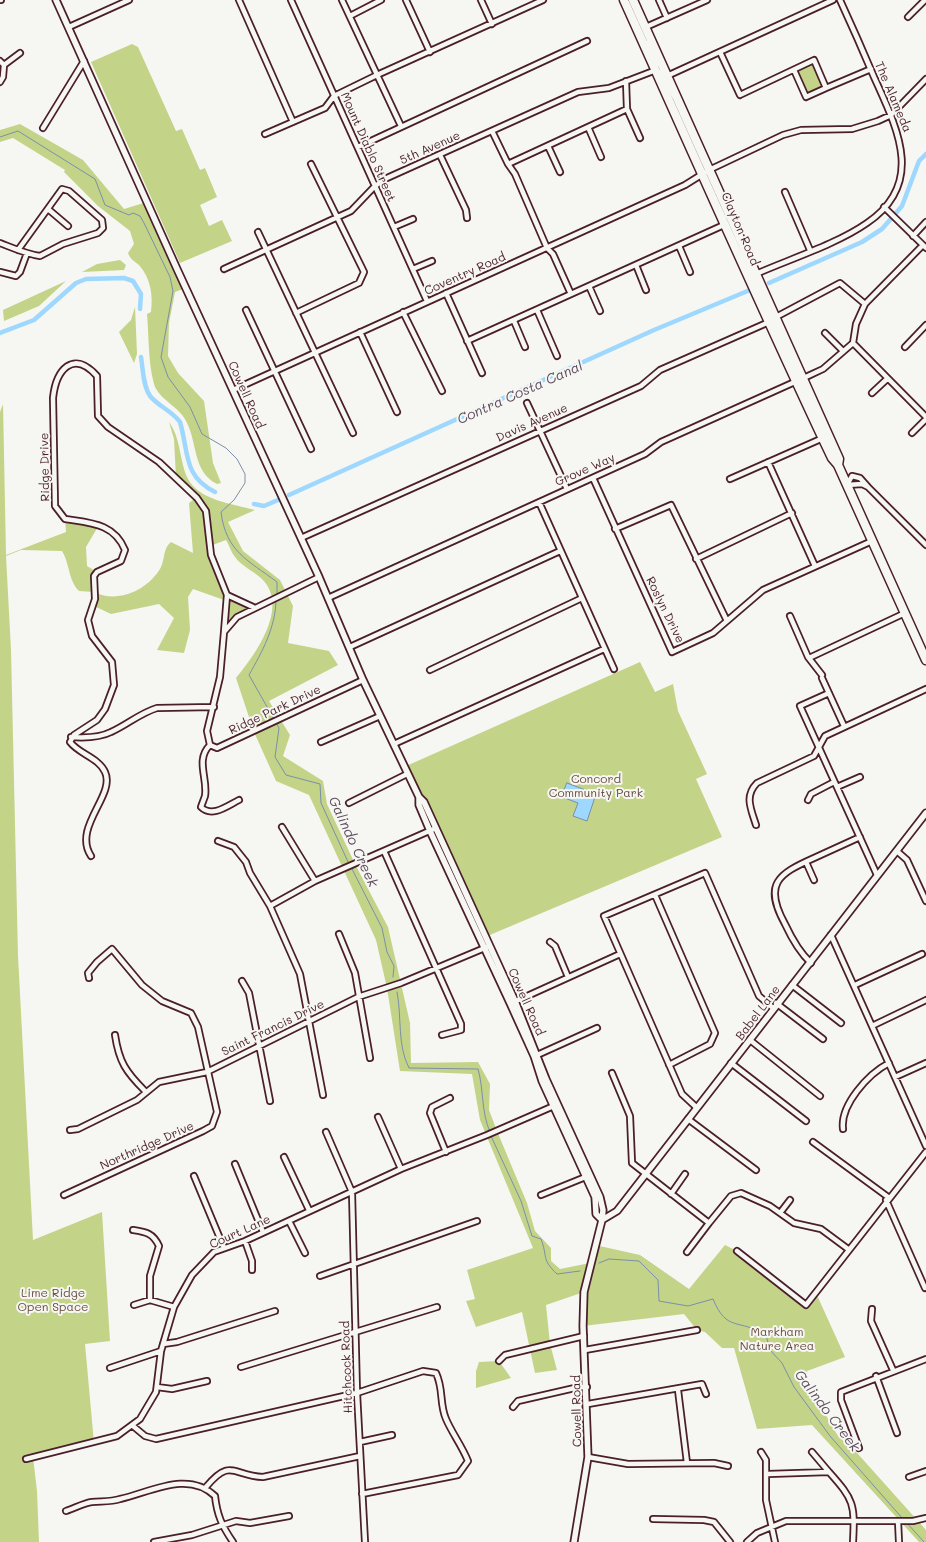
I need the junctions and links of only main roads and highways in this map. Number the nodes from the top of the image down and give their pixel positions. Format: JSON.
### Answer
{"nodes":[{"id":1,"x":624,"y":0,"type":"edge"},
{"id":2,"x":633,"y":0,"type":"edge"},
{"id":3,"x":707,"y":172,"type":"junction"},
{"id":4,"x":773,"y":319,"type":"junction"},
{"id":5,"x":800,"y":379,"type":"junction"},
{"id":6,"x":926,"y":660,"type":"edge"}],
"edges":[{"from":1,"to":3,"type":"main road","name":"Clayton Road"},
{"from":2,"to":3,"type":"main road","name":"Clayton Road"},
{"from":3,"to":4,"type":"main road","name":"Clayton Road"},
{"from":3,"to":4,"type":"main road","name":"Clayton Road"},
{"from":4,"to":5,"type":"main road","name":"Clayton Road"},
{"from":4,"to":5,"type":"main road","name":"Clayton Road"},
{"from":5,"to":6,"type":"main road","name":"Clayton Road"}]}
